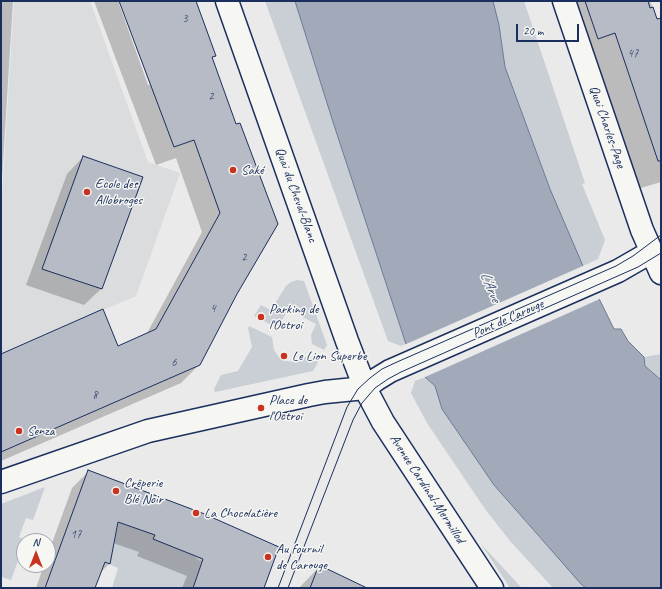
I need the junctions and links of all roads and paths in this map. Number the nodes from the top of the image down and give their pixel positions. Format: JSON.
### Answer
{"nodes":[{"id":1,"x":227,"y":1,"type":"edge"},
{"id":2,"x":564,"y":1,"type":"edge"},
{"id":3,"x":651,"y":252,"type":"junction"},
{"id":4,"x":661,"y":274,"type":"edge"},
{"id":5,"x":365,"y":388,"type":"junction"},
{"id":6,"x":8,"y":479,"type":"edge"},
{"id":7,"x":492,"y":588,"type":"edge"}],
"edges":[{"from":1,"to":5,"type":"street","name":"Quai du Cheval-Blanc"},
{"from":2,"to":3,"type":"street","name":"Quai Charles-Page"},
{"from":3,"to":4,"type":"street","name":"Quai Charles-Page"},
{"from":3,"to":5,"type":"street","name":"Pont de Carouge"},
{"from":5,"to":6,"type":"street"},
{"from":5,"to":7,"type":"street","name":"Avenue Cardinal-Mermillod"}]}
